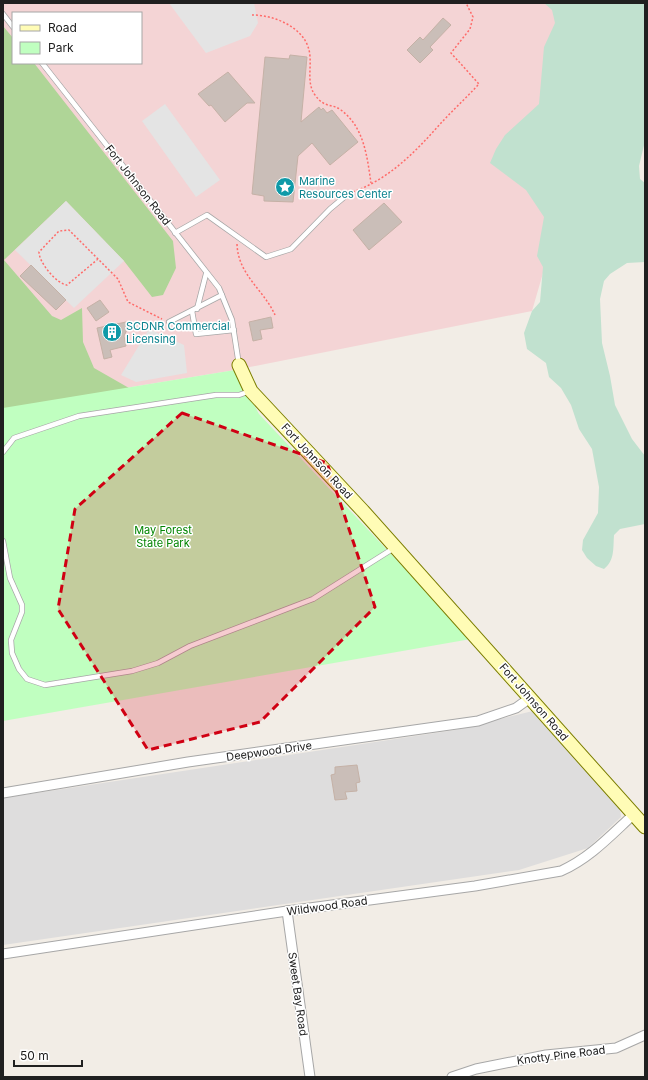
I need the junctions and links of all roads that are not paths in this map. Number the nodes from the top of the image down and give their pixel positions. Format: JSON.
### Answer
{"nodes":[{"id":1,"x":3,"y":14,"type":"edge"},
{"id":2,"x":12,"y":26,"type":"edge"},
{"id":3,"x":43,"y":64,"type":"edge"},
{"id":4,"x":348,"y":194,"type":"road end"},
{"id":5,"x":175,"y":233,"type":"junction"},
{"id":6,"x":206,"y":274,"type":"junction"},
{"id":7,"x":222,"y":295,"type":"junction"},
{"id":8,"x":195,"y":310,"type":"junction"},
{"id":9,"x":169,"y":322,"type":"road end"},
{"id":10,"x":234,"y":330,"type":"junction"},
{"id":11,"x":239,"y":365,"type":"joint"},
{"id":12,"x":251,"y":391,"type":"junction"},
{"id":13,"x":3,"y":452,"type":"edge"},
{"id":14,"x":3,"y":541,"type":"edge"},
{"id":15,"x":396,"y":548,"type":"junction"},
{"id":16,"x":530,"y":698,"type":"junction"},
{"id":17,"x":3,"y":793,"type":"edge"},
{"id":18,"x":633,"y":815,"type":"junction"},
{"id":19,"x":645,"y":827,"type":"edge"},
{"id":20,"x":287,"y":911,"type":"junction"},
{"id":21,"x":3,"y":954,"type":"edge"},
{"id":22,"x":645,"y":1035,"type":"edge"},
{"id":23,"x":310,"y":1077,"type":"edge"},
{"id":24,"x":452,"y":1077,"type":"edge"}],
"edges":[{"from":1,"to":2,"type":"lane"},
{"from":3,"to":5,"type":"lane","name":"Fort Johnson Road"},
{"from":4,"to":5,"type":"lane"},
{"from":5,"to":6,"type":"lane","name":"Fort Johnson Road"},
{"from":6,"to":7,"type":"lane","name":"Fort Johnson Road"},
{"from":6,"to":8,"type":"lane"},
{"from":7,"to":8,"type":"lane"},
{"from":7,"to":10,"type":"lane","name":"Fort Johnson Road"},
{"from":8,"to":9,"type":"lane"},
{"from":8,"to":10,"type":"lane"},
{"from":10,"to":11,"type":"lane","name":"Fort Johnson Road"},
{"from":11,"to":12,"type":"street","name":"Fort Johnson Road"},
{"from":12,"to":13,"type":"lane"},
{"from":12,"to":15,"type":"street","name":"Fort Johnson Road"},
{"from":14,"to":15,"type":"lane"},
{"from":15,"to":16,"type":"street","name":"Fort Johnson Road"},
{"from":16,"to":17,"type":"street","name":"Deepwood Drive"},
{"from":16,"to":18,"type":"street","name":"Fort Johnson Road"},
{"from":18,"to":19,"type":"street","name":"Fort Johnson Road"},
{"from":18,"to":20,"type":"street","name":"Wildwood Road"},
{"from":20,"to":21,"type":"street","name":"Wildwood Road"},
{"from":20,"to":23,"type":"street","name":"Sweet Bay Road"},
{"from":22,"to":24,"type":"street","name":"Knotty Pine Road"}]}
